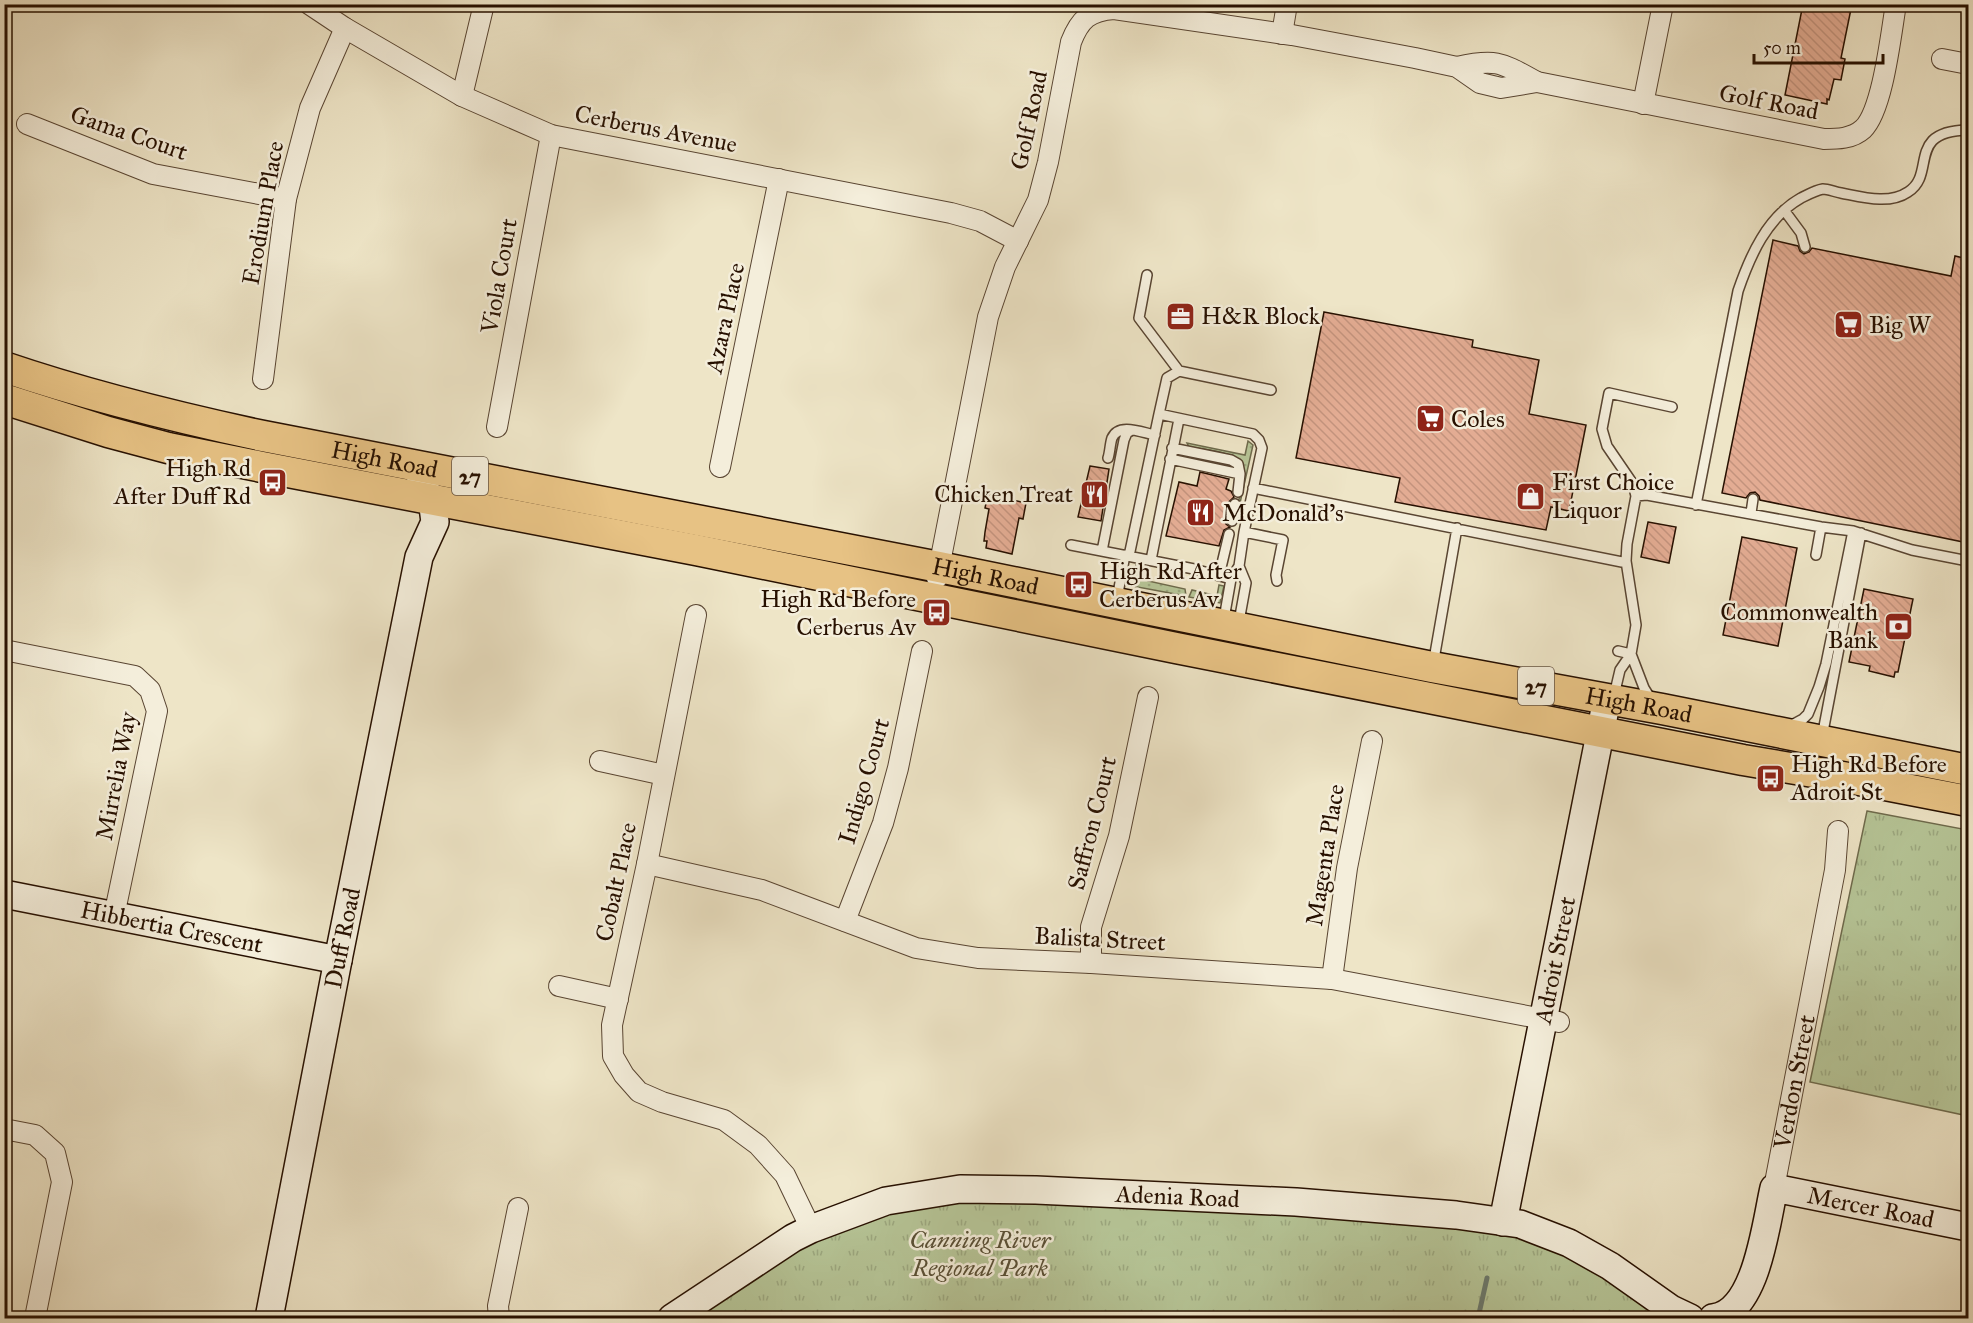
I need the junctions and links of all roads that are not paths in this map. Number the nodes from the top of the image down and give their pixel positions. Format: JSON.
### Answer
{"nodes":[{"id":1,"x":309,"y":4,"type":"edge"},
{"id":2,"x":484,"y":4,"type":"edge"},
{"id":3,"x":1287,"y":4,"type":"edge"},
{"id":4,"x":1663,"y":4,"type":"edge"},
{"id":5,"x":1896,"y":4,"type":"edge"},
{"id":6,"x":345,"y":28,"type":"junction"},
{"id":7,"x":1282,"y":34,"type":"junction"},
{"id":8,"x":1942,"y":59,"type":"dead end"},
{"id":9,"x":1968,"y":64,"type":"edge"},
{"id":10,"x":462,"y":96,"type":"junction"},
{"id":11,"x":1643,"y":104,"type":"junction"},
{"id":12,"x":27,"y":124,"type":"dead end"},
{"id":13,"x":1968,"y":130,"type":"edge"},
{"id":14,"x":551,"y":135,"type":"junction"},
{"id":15,"x":779,"y":179,"type":"junction"},
{"id":16,"x":286,"y":199,"type":"junction"},
{"id":17,"x":1784,"y":210,"type":"junction"},
{"id":18,"x":1018,"y":241,"type":"junction"},
{"id":19,"x":1805,"y":247,"type":"dead end"},
{"id":20,"x":1147,"y":275,"type":"dead end"},
{"id":21,"x":4,"y":367,"type":"edge"},
{"id":22,"x":1179,"y":371,"type":"junction"},
{"id":23,"x":263,"y":380,"type":"dead end"},
{"id":24,"x":1271,"y":390,"type":"dead end"},
{"id":25,"x":4,"y":399,"type":"edge"},
{"id":26,"x":1672,"y":407,"type":"dead end"},
{"id":27,"x":1159,"y":414,"type":"junction"},
{"id":28,"x":1179,"y":418,"type":"junction"},
{"id":29,"x":497,"y":427,"type":"dead end"},
{"id":30,"x":1132,"y":430,"type":"junction"},
{"id":31,"x":1155,"y":435,"type":"junction"},
{"id":32,"x":1172,"y":448,"type":"junction"},
{"id":33,"x":378,"y":458,"type":"junction"},
{"id":34,"x":1108,"y":458,"type":"dead end"},
{"id":35,"x":1170,"y":459,"type":"junction"},
{"id":36,"x":720,"y":467,"type":"dead end"},
{"id":37,"x":1240,"y":474,"type":"junction"},
{"id":38,"x":489,"y":480,"type":"junction"},
{"id":39,"x":1253,"y":488,"type":"junction"},
{"id":40,"x":1238,"y":492,"type":"dead end"},
{"id":41,"x":1635,"y":496,"type":"junction"},
{"id":42,"x":432,"y":499,"type":"junction"},
{"id":43,"x":1754,"y":499,"type":"dead end"},
{"id":44,"x":1235,"y":504,"type":"dead end"},
{"id":45,"x":1696,"y":505,"type":"junction"},
{"id":46,"x":1751,"y":513,"type":"junction"},
{"id":47,"x":1232,"y":521,"type":"dead end"},
{"id":48,"x":1821,"y":527,"type":"junction"},
{"id":49,"x":1457,"y":528,"type":"junction"},
{"id":50,"x":1857,"y":532,"type":"junction"},
{"id":51,"x":1243,"y":537,"type":"junction"},
{"id":52,"x":1071,"y":545,"type":"dead end"},
{"id":53,"x":1102,"y":551,"type":"junction"},
{"id":54,"x":1127,"y":555,"type":"junction"},
{"id":55,"x":1816,"y":555,"type":"dead end"},
{"id":56,"x":1938,"y":555,"type":"junction"},
{"id":57,"x":1151,"y":560,"type":"junction"},
{"id":58,"x":1626,"y":561,"type":"junction"},
{"id":59,"x":1968,"y":561,"type":"edge"},
{"id":60,"x":1935,"y":565,"type":"dead end"},
{"id":61,"x":1239,"y":566,"type":"junction"},
{"id":62,"x":939,"y":567,"type":"junction"},
{"id":63,"x":1219,"y":576,"type":"junction"},
{"id":64,"x":1231,"y":579,"type":"junction"},
{"id":65,"x":1277,"y":581,"type":"dead end"},
{"id":66,"x":933,"y":599,"type":"junction"},
{"id":67,"x":1116,"y":604,"type":"junction"},
{"id":68,"x":696,"y":615,"type":"dead end"},
{"id":69,"x":1228,"y":633,"type":"junction"},
{"id":70,"x":4,"y":650,"type":"edge"},
{"id":71,"x":922,"y":651,"type":"dead end"},
{"id":72,"x":1618,"y":651,"type":"dead end"},
{"id":73,"x":1631,"y":654,"type":"junction"},
{"id":74,"x":1278,"y":658,"type":"dead end"},
{"id":75,"x":1432,"y":667,"type":"junction"},
{"id":76,"x":1321,"y":677,"type":"junction"},
{"id":77,"x":1148,"y":697,"type":"dead end"},
{"id":78,"x":1615,"y":700,"type":"junction"},
{"id":79,"x":1662,"y":709,"type":"junction"},
{"id":80,"x":1777,"y":732,"type":"junction"},
{"id":81,"x":1607,"y":733,"type":"junction"},
{"id":82,"x":1372,"y":741,"type":"dead end"},
{"id":83,"x":1804,"y":754,"type":"junction"},
{"id":84,"x":600,"y":761,"type":"dead end"},
{"id":85,"x":1968,"y":770,"type":"edge"},
{"id":86,"x":663,"y":775,"type":"junction"},
{"id":87,"x":1968,"y":801,"type":"edge"},
{"id":88,"x":1838,"y":831,"type":"dead end"},
{"id":89,"x":647,"y":864,"type":"junction"},
{"id":90,"x":4,"y":894,"type":"edge"},
{"id":91,"x":114,"y":916,"type":"junction"},
{"id":92,"x":845,"y":921,"type":"junction"},
{"id":93,"x":338,"y":960,"type":"junction"},
{"id":94,"x":1091,"y":963,"type":"junction"},
{"id":95,"x":1332,"y":979,"type":"junction"},
{"id":96,"x":559,"y":986,"type":"dead end"},
{"id":97,"x":618,"y":999,"type":"junction"},
{"id":98,"x":1551,"y":1021,"type":"junction"},
{"id":99,"x":4,"y":1129,"type":"edge"},
{"id":100,"x":1774,"y":1188,"type":"junction"},
{"id":101,"x":518,"y":1208,"type":"dead end"},
{"id":102,"x":1511,"y":1223,"type":"junction"},
{"id":103,"x":1968,"y":1227,"type":"edge"},
{"id":104,"x":811,"y":1228,"type":"junction"},
{"id":105,"x":35,"y":1318,"type":"edge"},
{"id":106,"x":269,"y":1318,"type":"edge"},
{"id":107,"x":499,"y":1318,"type":"edge"},
{"id":108,"x":672,"y":1318,"type":"edge"},
{"id":109,"x":1690,"y":1318,"type":"edge"},
{"id":110,"x":1713,"y":1318,"type":"edge"},
{"id":111,"x":1718,"y":1318,"type":"edge"}],
"edges":[{"from":1,"to":6,"type":"street","name":"Cerberus Avenue"},
{"from":2,"to":10,"type":"street"},
{"from":3,"to":7,"type":"street"},
{"from":4,"to":11,"type":"street"},
{"from":5,"to":11,"type":"street","name":"Golf Road"},
{"from":6,"to":10,"type":"street","name":"Cerberus Avenue"},
{"from":6,"to":16,"type":"street","name":"Erodium Place"},
{"from":7,"to":11,"type":"street","name":"Golf Road"},
{"from":7,"to":18,"type":"street","name":"Golf Road"},
{"from":8,"to":9,"type":"street"},
{"from":10,"to":14,"type":"street","name":"Cerberus Avenue"},
{"from":12,"to":16,"type":"street","name":"Gama Court"},
{"from":13,"to":17,"type":"lane"},
{"from":14,"to":15,"type":"street","name":"Cerberus Avenue"},
{"from":14,"to":29,"type":"street","name":"Viola Court"},
{"from":15,"to":18,"type":"street","name":"Cerberus Avenue"},
{"from":15,"to":36,"type":"street","name":"Azara Place"},
{"from":16,"to":23,"type":"street","name":"Erodium Place"},
{"from":17,"to":19,"type":"lane"},
{"from":17,"to":45,"type":"lane"},
{"from":18,"to":62,"type":"street","name":"Golf Road"},
{"from":20,"to":22,"type":"lane"},
{"from":21,"to":33,"type":"main road","name":"High Road","number":"27"},
{"from":22,"to":24,"type":"lane"},
{"from":22,"to":27,"type":"lane"},
{"from":25,"to":42,"type":"main road","name":"High Road","number":"27"},
{"from":26,"to":41,"type":"lane"},
{"from":27,"to":28,"type":"lane"},
{"from":27,"to":31,"type":"lane"},
{"from":28,"to":32,"type":"lane"},
{"from":28,"to":39,"type":"lane"},
{"from":30,"to":31,"type":"lane"},
{"from":30,"to":34,"type":"lane"},
{"from":30,"to":53,"type":"lane"},
{"from":31,"to":54,"type":"lane"},
{"from":32,"to":35,"type":"lane"},
{"from":32,"to":37,"type":"lane"},
{"from":33,"to":38,"type":"main road","name":"High Road","number":"27"},
{"from":33,"to":42,"type":"street"},
{"from":35,"to":37,"type":"lane"},
{"from":35,"to":57,"type":"lane"},
{"from":37,"to":40,"type":"lane"},
{"from":38,"to":42,"type":"street"},
{"from":38,"to":62,"type":"main road","name":"High Road","number":"27"},
{"from":39,"to":49,"type":"lane"},
{"from":39,"to":51,"type":"lane"},
{"from":41,"to":45,"type":"lane"},
{"from":41,"to":58,"type":"lane"},
{"from":42,"to":66,"type":"main road","name":"High Road","number":"27"},
{"from":42,"to":93,"type":"street","name":"Duff Road"},
{"from":43,"to":46,"type":"lane"},
{"from":44,"to":47,"type":"lane"},
{"from":45,"to":46,"type":"lane"},
{"from":46,"to":48,"type":"lane"},
{"from":48,"to":50,"type":"lane"},
{"from":48,"to":55,"type":"lane"},
{"from":49,"to":58,"type":"lane"},
{"from":49,"to":75,"type":"lane"},
{"from":50,"to":56,"type":"lane"},
{"from":50,"to":80,"type":"lane"},
{"from":50,"to":83,"type":"lane"},
{"from":51,"to":61,"type":"lane"},
{"from":51,"to":63,"type":"lane"},
{"from":51,"to":65,"type":"lane"},
{"from":52,"to":53,"type":"lane"},
{"from":53,"to":54,"type":"lane"},
{"from":54,"to":57,"type":"lane"},
{"from":54,"to":67,"type":"lane"},
{"from":56,"to":59,"type":"lane"},
{"from":56,"to":60,"type":"lane"},
{"from":57,"to":63,"type":"lane"},
{"from":58,"to":73,"type":"lane"},
{"from":61,"to":64,"type":"lane"},
{"from":61,"to":69,"type":"lane"},
{"from":62,"to":66,"type":"street","name":"Golf Road"},
{"from":62,"to":67,"type":"main road","name":"High Road","number":"27"},
{"from":63,"to":64,"type":"lane"},
{"from":64,"to":69,"type":"lane"},
{"from":66,"to":76,"type":"main road","name":"High Road","number":"27"},
{"from":67,"to":69,"type":"main road","name":"High Road","number":"27"},
{"from":68,"to":86,"type":"street","name":"Cobalt Place"},
{"from":69,"to":75,"type":"main road","name":"High Road","number":"27"},
{"from":70,"to":91,"type":"street","name":"Mirrelia Way"},
{"from":71,"to":92,"type":"street","name":"Indigo Court"},
{"from":72,"to":73,"type":"lane"},
{"from":73,"to":78,"type":"lane"},
{"from":73,"to":79,"type":"lane"},
{"from":74,"to":76,"type":"lane"},
{"from":75,"to":78,"type":"main road","name":"High Road","number":"27"},
{"from":76,"to":81,"type":"main road","name":"High Road","number":"27"},
{"from":77,"to":94,"type":"street","name":"Saffron Court"},
{"from":78,"to":79,"type":"main road","name":"High Road","number":"27"},
{"from":78,"to":81,"type":"street","name":"Adroit Street"},
{"from":79,"to":80,"type":"main road","name":"High Road","number":"27"},
{"from":80,"to":83,"type":"main road","name":"High Road","number":"27"},
{"from":81,"to":83,"type":"main road","name":"High Road","number":"27"},
{"from":81,"to":98,"type":"street","name":"Adroit Street"},
{"from":82,"to":95,"type":"street","name":"Magenta Place"},
{"from":83,"to":85,"type":"main road","name":"High Road","number":"27"},
{"from":83,"to":87,"type":"main road","name":"High Road","number":"27"},
{"from":84,"to":86,"type":"street"},
{"from":86,"to":89,"type":"street","name":"Cobalt Place"},
{"from":88,"to":100,"type":"street","name":"Verdon Street"},
{"from":89,"to":92,"type":"street","name":"Balista Street"},
{"from":89,"to":97,"type":"street","name":"Cobalt Place"},
{"from":90,"to":91,"type":"street","name":"Hibbertia Crescent"},
{"from":91,"to":93,"type":"street","name":"Hibbertia Crescent"},
{"from":92,"to":94,"type":"street","name":"Balista Street"},
{"from":93,"to":106,"type":"street","name":"Duff Road"},
{"from":94,"to":95,"type":"street","name":"Balista Street"},
{"from":95,"to":98,"type":"street","name":"Balista Street"},
{"from":96,"to":97,"type":"street"},
{"from":97,"to":104,"type":"street","name":"Cobalt Place"},
{"from":98,"to":102,"type":"street","name":"Adroit Street"},
{"from":99,"to":105,"type":"street"},
{"from":100,"to":103,"type":"street","name":"Mercer Road"},
{"from":100,"to":111,"type":"street","name":"Verdon Street"},
{"from":101,"to":107,"type":"street"},
{"from":102,"to":104,"type":"street","name":"Adenia Road"},
{"from":102,"to":109,"type":"street","name":"Adenia Road"},
{"from":104,"to":108,"type":"street","name":"Adenia Road"},
{"from":110,"to":111,"type":"street"}]}
